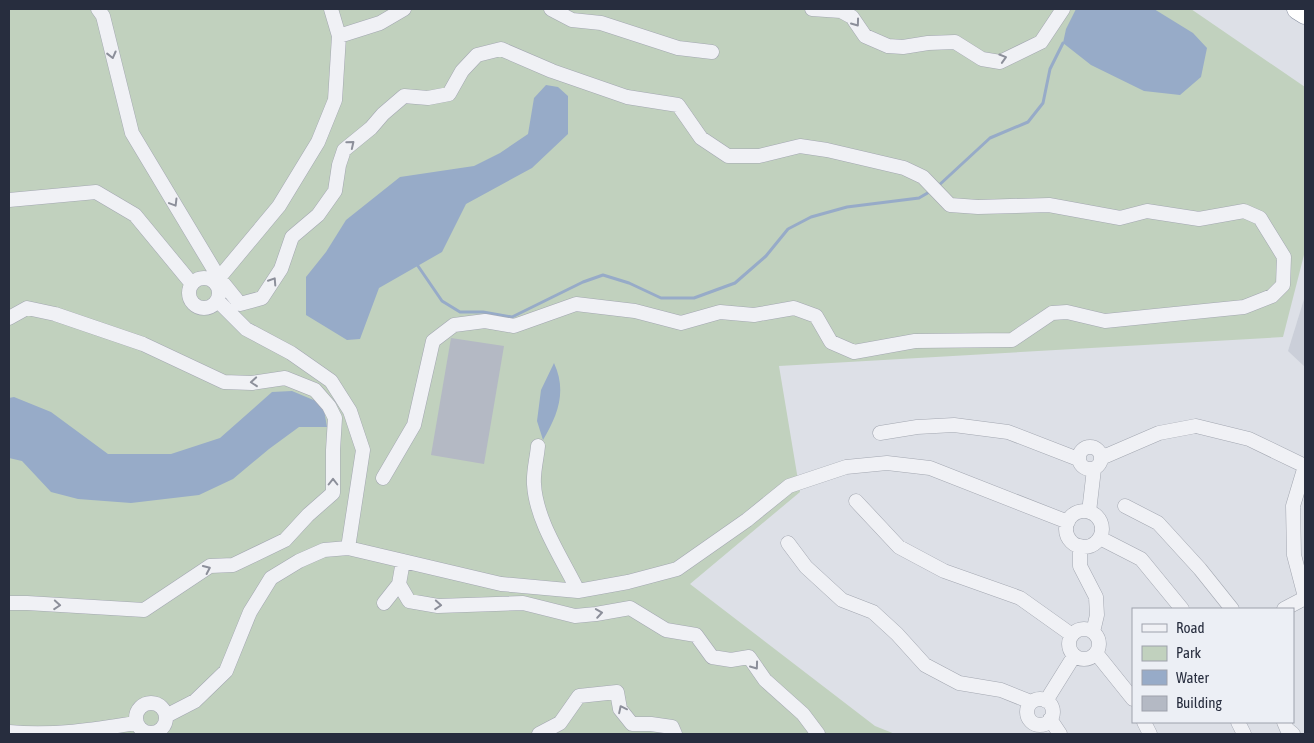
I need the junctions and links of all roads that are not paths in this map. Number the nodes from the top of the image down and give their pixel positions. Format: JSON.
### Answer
{"nodes":[{"id":1,"x":98,"y":9,"type":"edge"},
{"id":2,"x":331,"y":9,"type":"edge"},
{"id":3,"x":404,"y":9,"type":"edge"},
{"id":4,"x":551,"y":9,"type":"edge"},
{"id":5,"x":812,"y":9,"type":"edge"},
{"id":6,"x":1063,"y":9,"type":"edge"},
{"id":7,"x":1297,"y":9,"type":"edge"},
{"id":8,"x":1305,"y":14,"type":"edge"},
{"id":9,"x":339,"y":36,"type":"junction"},
{"id":10,"x":712,"y":52,"type":"dead end"},
{"id":11,"x":9,"y":200,"type":"edge"},
{"id":12,"x":217,"y":280,"type":"junction"},
{"id":13,"x":192,"y":284,"type":"junction"},
{"id":14,"x":218,"y":301,"type":"junction"},
{"id":15,"x":9,"y":318,"type":"edge"},
{"id":16,"x":880,"y":433,"type":"dead end"},
{"id":17,"x":538,"y":446,"type":"dead end"},
{"id":18,"x":1078,"y":459,"type":"junction"},
{"id":19,"x":1098,"y":463,"type":"junction"},
{"id":20,"x":1305,"y":466,"type":"edge"},
{"id":21,"x":383,"y":478,"type":"dead end"},
{"id":22,"x":856,"y":500,"type":"dead end"},
{"id":23,"x":1125,"y":506,"type":"dead end"},
{"id":24,"x":1089,"y":512,"type":"junction"},
{"id":25,"x":1068,"y":522,"type":"junction"},
{"id":26,"x":1100,"y":538,"type":"junction"},
{"id":27,"x":788,"y":543,"type":"dead end"},
{"id":28,"x":1080,"y":546,"type":"junction"},
{"id":29,"x":348,"y":548,"type":"junction"},
{"id":30,"x":403,"y":561,"type":"junction"},
{"id":31,"x":399,"y":584,"type":"junction"},
{"id":32,"x":578,"y":591,"type":"junction"},
{"id":33,"x":1305,"y":598,"type":"edge"},
{"id":34,"x":9,"y":603,"type":"edge"},
{"id":35,"x":384,"y":603,"type":"dead end"},
{"id":36,"x":1181,"y":608,"type":"edge"},
{"id":37,"x":1231,"y":608,"type":"edge"},
{"id":38,"x":1286,"y":608,"type":"edge"},
{"id":39,"x":1093,"y":632,"type":"junction"},
{"id":40,"x":1072,"y":635,"type":"junction"},
{"id":41,"x":1096,"y":653,"type":"junction"},
{"id":42,"x":1074,"y":656,"type":"junction"},
{"id":43,"x":1132,"y":698,"type":"edge"},
{"id":44,"x":1046,"y":701,"type":"junction"},
{"id":45,"x":1031,"y":702,"type":"junction"},
{"id":46,"x":166,"y":716,"type":"junction"},
{"id":47,"x":1050,"y":719,"type":"junction"},
{"id":48,"x":1284,"y":723,"type":"edge"},
{"id":49,"x":140,"y":729,"type":"edge"},
{"id":50,"x":9,"y":732,"type":"edge"},
{"id":51,"x":539,"y":734,"type":"edge"},
{"id":52,"x":675,"y":734,"type":"edge"},
{"id":53,"x":818,"y":734,"type":"edge"},
{"id":54,"x":1060,"y":734,"type":"edge"},
{"id":55,"x":1293,"y":734,"type":"edge"}],
"edges":[{"from":1,"to":12,"type":"street","one_way":true},
{"from":2,"to":9,"type":"street"},
{"from":3,"to":9,"type":"street"},
{"from":4,"to":10,"type":"street"},
{"from":5,"to":6,"type":"street","one_way":true},
{"from":7,"to":8,"type":"highway"},
{"from":9,"to":12,"type":"street"},
{"from":11,"to":13,"type":"street"},
{"from":12,"to":13,"type":"street"},
{"from":12,"to":14,"type":"street"},
{"from":12,"to":21,"type":"street","one_way":true},
{"from":13,"to":14,"type":"street"},
{"from":14,"to":29,"type":"street"},
{"from":34,"to":15,"type":"street","one_way":true},
{"from":16,"to":18,"type":"street"},
{"from":17,"to":32,"type":"street"},
{"from":18,"to":19,"type":"street"},
{"from":18,"to":19,"type":"street"},
{"from":19,"to":20,"type":"street"},
{"from":19,"to":24,"type":"street"},
{"from":20,"to":33,"type":"street"},
{"from":22,"to":40,"type":"street"},
{"from":23,"to":37,"type":"street"},
{"from":24,"to":25,"type":"street"},
{"from":24,"to":26,"type":"street"},
{"from":25,"to":28,"type":"street"},
{"from":25,"to":32,"type":"street"},
{"from":26,"to":28,"type":"street"},
{"from":26,"to":36,"type":"street"},
{"from":27,"to":45,"type":"street"},
{"from":28,"to":39,"type":"street"},
{"from":29,"to":30,"type":"street"},
{"from":29,"to":46,"type":"street"},
{"from":30,"to":31,"type":"street"},
{"from":30,"to":32,"type":"street"},
{"from":31,"to":35,"type":"street"},
{"from":31,"to":53,"type":"street","one_way":true},
{"from":33,"to":38,"type":"street"},
{"from":39,"to":40,"type":"street"},
{"from":39,"to":41,"type":"street"},
{"from":40,"to":42,"type":"street"},
{"from":41,"to":42,"type":"street"},
{"from":41,"to":43,"type":"street"},
{"from":42,"to":44,"type":"street"},
{"from":44,"to":45,"type":"street"},
{"from":44,"to":47,"type":"street"},
{"from":45,"to":47,"type":"street"},
{"from":46,"to":49,"type":"street"},
{"from":46,"to":49,"type":"street"},
{"from":47,"to":54,"type":"street"},
{"from":48,"to":55,"type":"street"},
{"from":49,"to":50,"type":"street"},
{"from":52,"to":51,"type":"street","one_way":true}]}
